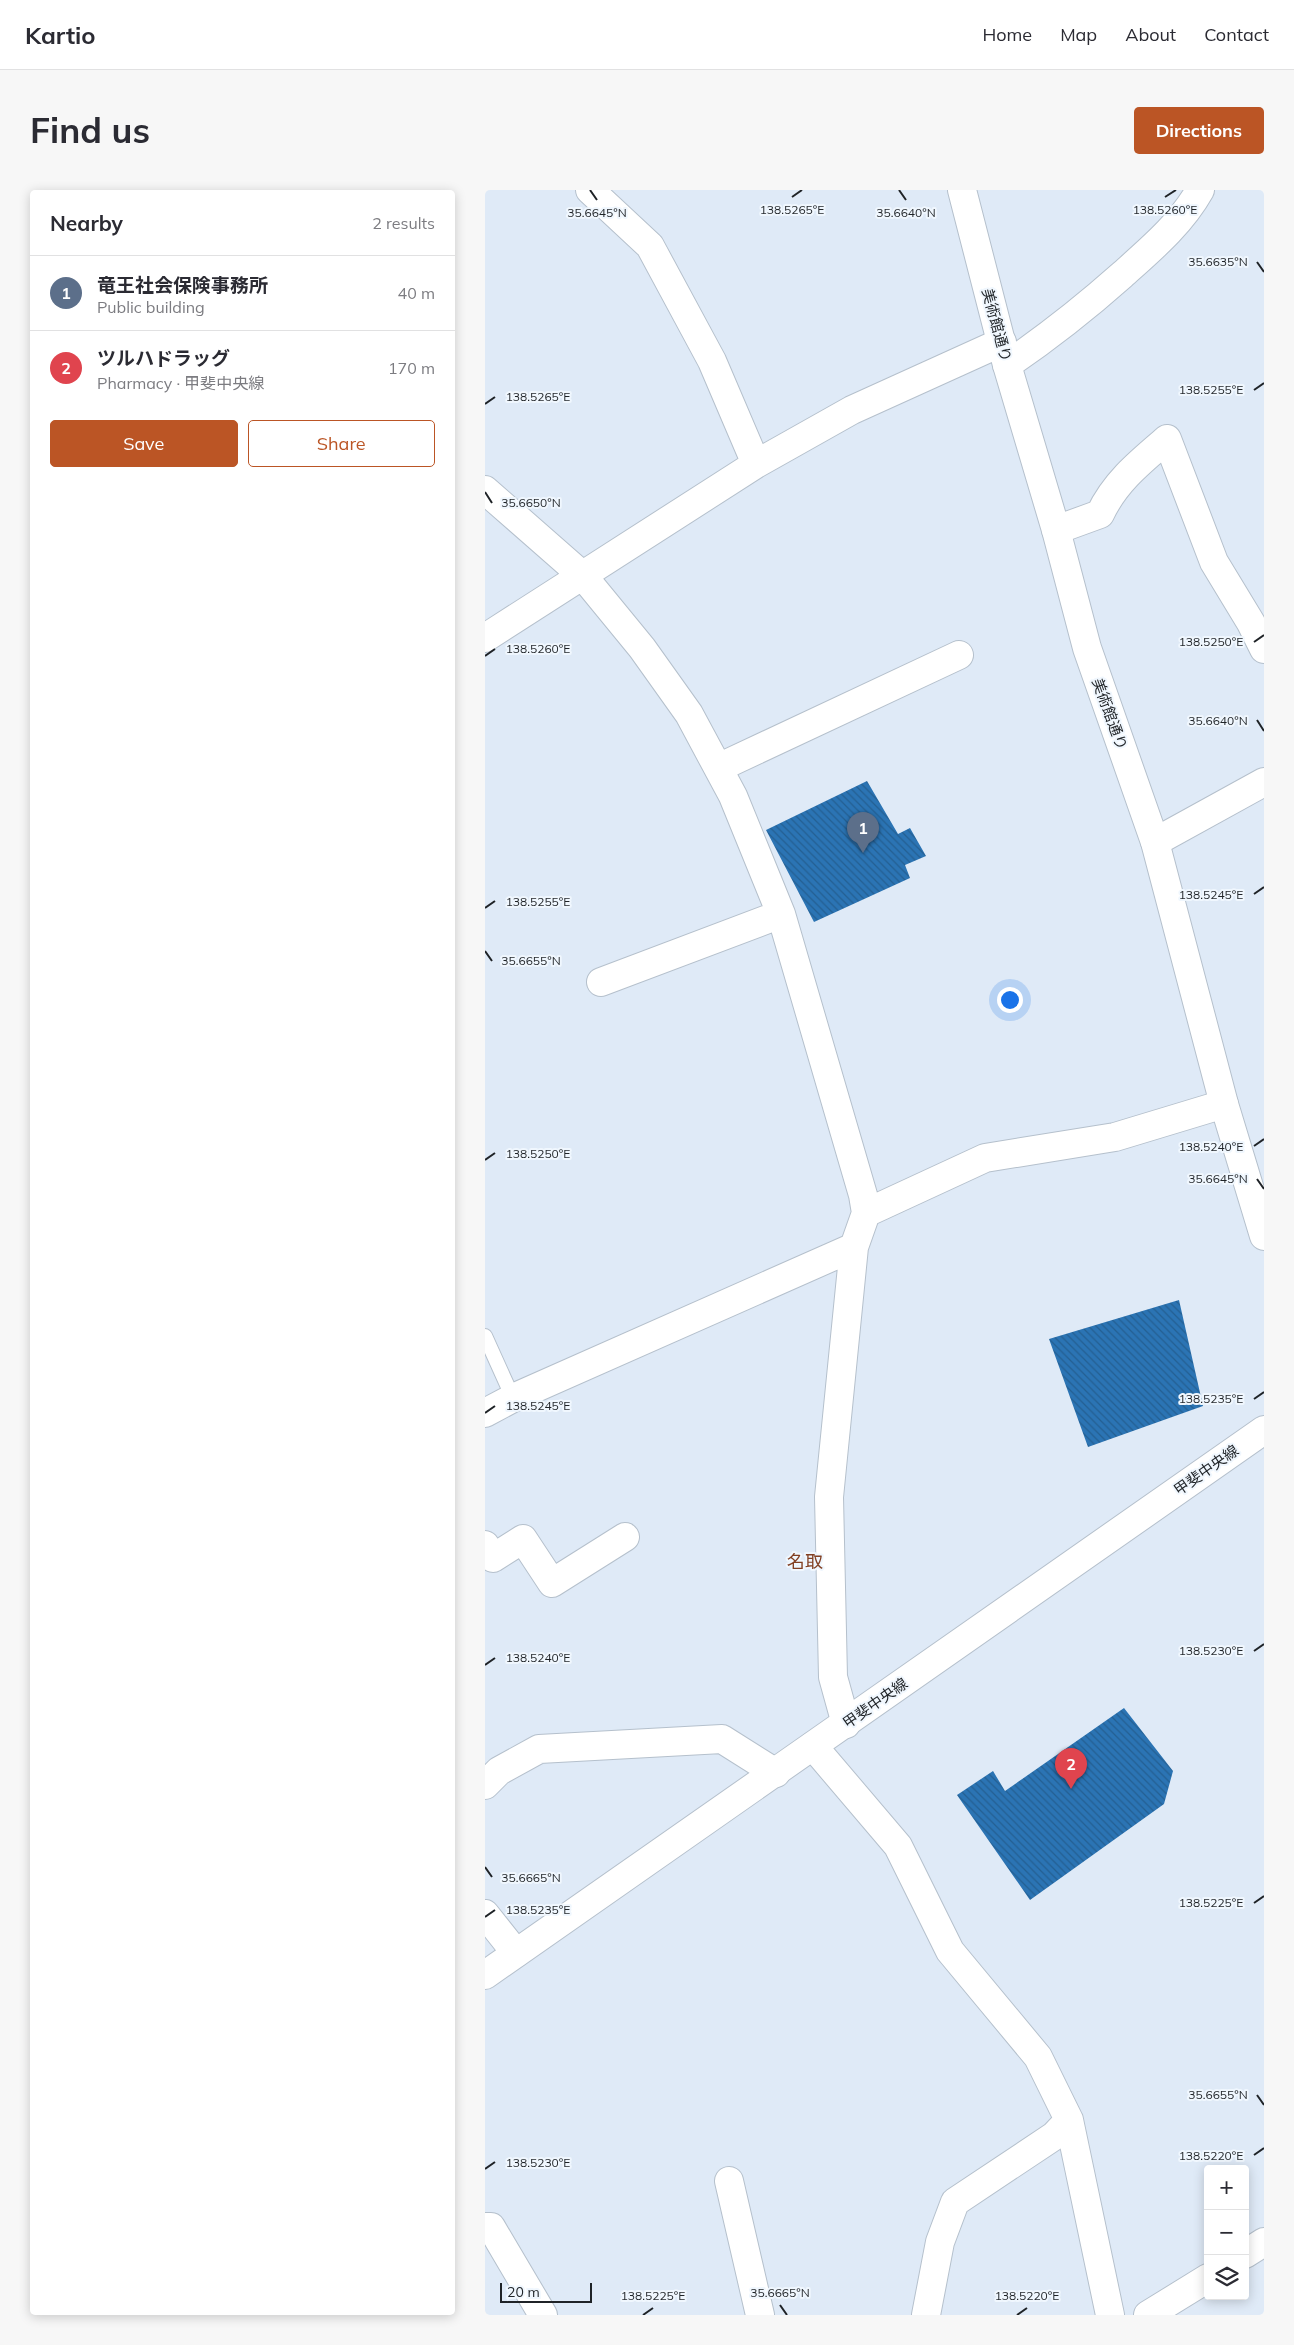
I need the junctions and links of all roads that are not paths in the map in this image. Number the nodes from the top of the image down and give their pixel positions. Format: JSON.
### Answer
{"nodes":[{"id":1,"x":590,"y":190,"type":"edge"},
{"id":2,"x":962,"y":190,"type":"edge"},
{"id":3,"x":1200,"y":190,"type":"edge"},
{"id":4,"x":1005,"y":353,"type":"junction"},
{"id":5,"x":756,"y":464,"type":"junction"},
{"id":6,"x":485,"y":490,"type":"edge"},
{"id":7,"x":1056,"y":530,"type":"junction"},
{"id":8,"x":583,"y":576,"type":"junction"},
{"id":9,"x":485,"y":638,"type":"edge"},
{"id":10,"x":1264,"y":649,"type":"edge"},
{"id":11,"x":959,"y":655,"type":"dead end"},
{"id":12,"x":718,"y":768,"type":"junction"},
{"id":13,"x":1264,"y":782,"type":"edge"},
{"id":14,"x":1155,"y":842,"type":"junction"},
{"id":15,"x":781,"y":914,"type":"junction"},
{"id":16,"x":601,"y":982,"type":"dead end"},
{"id":17,"x":1223,"y":1104,"type":"junction"},
{"id":18,"x":866,"y":1213,"type":"junction"},
{"id":19,"x":1264,"y":1236,"type":"edge"},
{"id":20,"x":854,"y":1247,"type":"junction"},
{"id":21,"x":485,"y":1336,"type":"edge"},
{"id":22,"x":513,"y":1398,"type":"junction"},
{"id":23,"x":485,"y":1413,"type":"edge"},
{"id":24,"x":1264,"y":1430,"type":"edge"},
{"id":25,"x":625,"y":1537,"type":"dead end"},
{"id":26,"x":485,"y":1545,"type":"edge"},
{"id":27,"x":847,"y":1724,"type":"junction"},
{"id":28,"x":813,"y":1746,"type":"junction"},
{"id":29,"x":775,"y":1773,"type":"junction"},
{"id":30,"x":485,"y":1785,"type":"edge"},
{"id":31,"x":485,"y":1914,"type":"edge"},
{"id":32,"x":516,"y":1953,"type":"junction"},
{"id":33,"x":485,"y":1975,"type":"edge"},
{"id":34,"x":1069,"y":2120,"type":"junction"},
{"id":35,"x":729,"y":2181,"type":"dead end"},
{"id":36,"x":485,"y":2227,"type":"edge"},
{"id":37,"x":1264,"y":2242,"type":"edge"},
{"id":38,"x":1249,"y":2251,"type":"edge"},
{"id":39,"x":1204,"y":2280,"type":"edge"},
{"id":40,"x":543,"y":2315,"type":"edge"},
{"id":41,"x":760,"y":2315,"type":"edge"},
{"id":42,"x":926,"y":2315,"type":"edge"},
{"id":43,"x":1110,"y":2315,"type":"edge"},
{"id":44,"x":1148,"y":2315,"type":"edge"}],
"edges":[{"from":1,"to":5,"type":"main road"},
{"from":2,"to":4,"type":"main road","name":"美術館通り"},
{"from":3,"to":4,"type":"main road"},
{"from":4,"to":5,"type":"main road"},
{"from":4,"to":7,"type":"main road","name":"美術館通り"},
{"from":5,"to":8,"type":"main road"},
{"from":6,"to":8,"type":"main road"},
{"from":7,"to":10,"type":"main road"},
{"from":7,"to":14,"type":"main road","name":"美術館通り"},
{"from":8,"to":9,"type":"main road"},
{"from":8,"to":12,"type":"main road"},
{"from":11,"to":12,"type":"main road"},
{"from":12,"to":15,"type":"main road"},
{"from":13,"to":14,"type":"main road"},
{"from":14,"to":17,"type":"main road","name":"美術館通り"},
{"from":15,"to":16,"type":"main road"},
{"from":15,"to":18,"type":"main road"},
{"from":17,"to":18,"type":"main road"},
{"from":17,"to":19,"type":"main road","name":"美術館通り"},
{"from":18,"to":20,"type":"main road"},
{"from":20,"to":22,"type":"main road"},
{"from":20,"to":27,"type":"main road"},
{"from":21,"to":22,"type":"lane"},
{"from":22,"to":23,"type":"main road"},
{"from":24,"to":27,"type":"main road","name":"甲斐中央線"},
{"from":25,"to":26,"type":"main road"},
{"from":27,"to":28,"type":"main road","name":"甲斐中央線"},
{"from":28,"to":29,"type":"main road","name":"甲斐中央線"},
{"from":28,"to":34,"type":"main road"},
{"from":29,"to":30,"type":"main road"},
{"from":29,"to":32,"type":"main road","name":"甲斐中央線"},
{"from":31,"to":32,"type":"main road"},
{"from":32,"to":33,"type":"main road","name":"甲斐中央線"},
{"from":34,"to":42,"type":"main road"},
{"from":34,"to":43,"type":"main road"},
{"from":35,"to":41,"type":"main road"},
{"from":36,"to":40,"type":"main road"},
{"from":37,"to":38,"type":"main road"},
{"from":39,"to":44,"type":"main road"}]}
